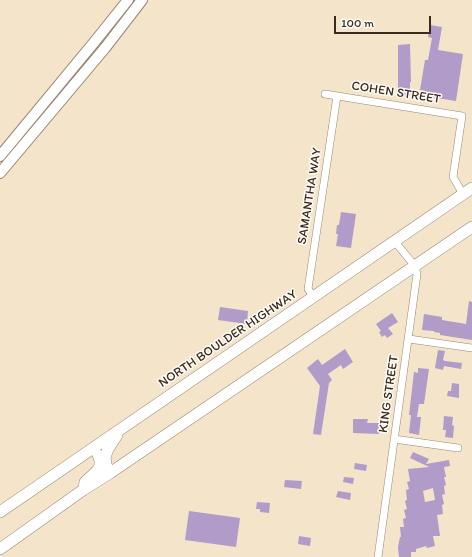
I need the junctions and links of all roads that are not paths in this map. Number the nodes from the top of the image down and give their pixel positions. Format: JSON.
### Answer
{"nodes":[{"id":1,"x":128,"y":0,"type":"edge"},
{"id":2,"x":142,"y":0,"type":"edge"},
{"id":3,"x":96,"y":40,"type":"junction"},
{"id":4,"x":105,"y":48,"type":"junction"},
{"id":5,"x":325,"y":94,"type":"dead end"},
{"id":6,"x":337,"y":96,"type":"junction"},
{"id":7,"x":0,"y":156,"type":"edge"},
{"id":8,"x":0,"y":173,"type":"edge"},
{"id":9,"x":467,"y":191,"type":"edge"},
{"id":10,"x":472,"y":227,"type":"edge"},
{"id":11,"x":395,"y":242,"type":"junction"},
{"id":12,"x":415,"y":266,"type":"junction"},
{"id":13,"x":314,"y":297,"type":"junction"},
{"id":14,"x":409,"y":338,"type":"junction"},
{"id":15,"x":472,"y":348,"type":"edge"},
{"id":16,"x":122,"y":429,"type":"junction"},
{"id":17,"x":394,"y":439,"type":"junction"},
{"id":18,"x":95,"y":447,"type":"junction"},
{"id":19,"x":458,"y":448,"type":"dead end"},
{"id":20,"x":110,"y":473,"type":"junction"},
{"id":21,"x":83,"y":490,"type":"junction"},
{"id":22,"x":0,"y":512,"type":"edge"},
{"id":23,"x":0,"y":549,"type":"edge"},
{"id":24,"x":378,"y":557,"type":"edge"}],
"edges":[{"from":1,"to":3,"type":"main road"},
{"from":2,"to":4,"type":"main road"},
{"from":3,"to":4,"type":"main road"},
{"from":3,"to":7,"type":"main road"},
{"from":4,"to":8,"type":"main road"},
{"from":5,"to":6,"type":"street","name":"COHEN STREET"},
{"from":6,"to":9,"type":"street","name":"COHEN STREET"},
{"from":6,"to":13,"type":"street","name":"SAMANTHA WAY"},
{"from":9,"to":11,"type":"main road","name":"NORTH BOULDER HIGHWAY"},
{"from":10,"to":12,"type":"main road"},
{"from":11,"to":12,"type":"street"},
{"from":11,"to":13,"type":"main road","name":"NORTH BOULDER HIGHWAY"},
{"from":12,"to":14,"type":"street","name":"KING STREET"},
{"from":12,"to":20,"type":"main road"},
{"from":13,"to":16,"type":"main road","name":"NORTH BOULDER HIGHWAY"},
{"from":14,"to":15,"type":"street"},
{"from":14,"to":17,"type":"street","name":"KING STREET"},
{"from":16,"to":18,"type":"main road","name":"NORTH BOULDER HIGHWAY"},
{"from":16,"to":20,"type":"main road"},
{"from":17,"to":19,"type":"street"},
{"from":17,"to":24,"type":"street","name":"KING STREET"},
{"from":18,"to":21,"type":"main road"},
{"from":18,"to":22,"type":"main road","name":"NORTH BOULDER HIGHWAY"},
{"from":20,"to":21,"type":"main road"},
{"from":21,"to":23,"type":"main road"}]}
